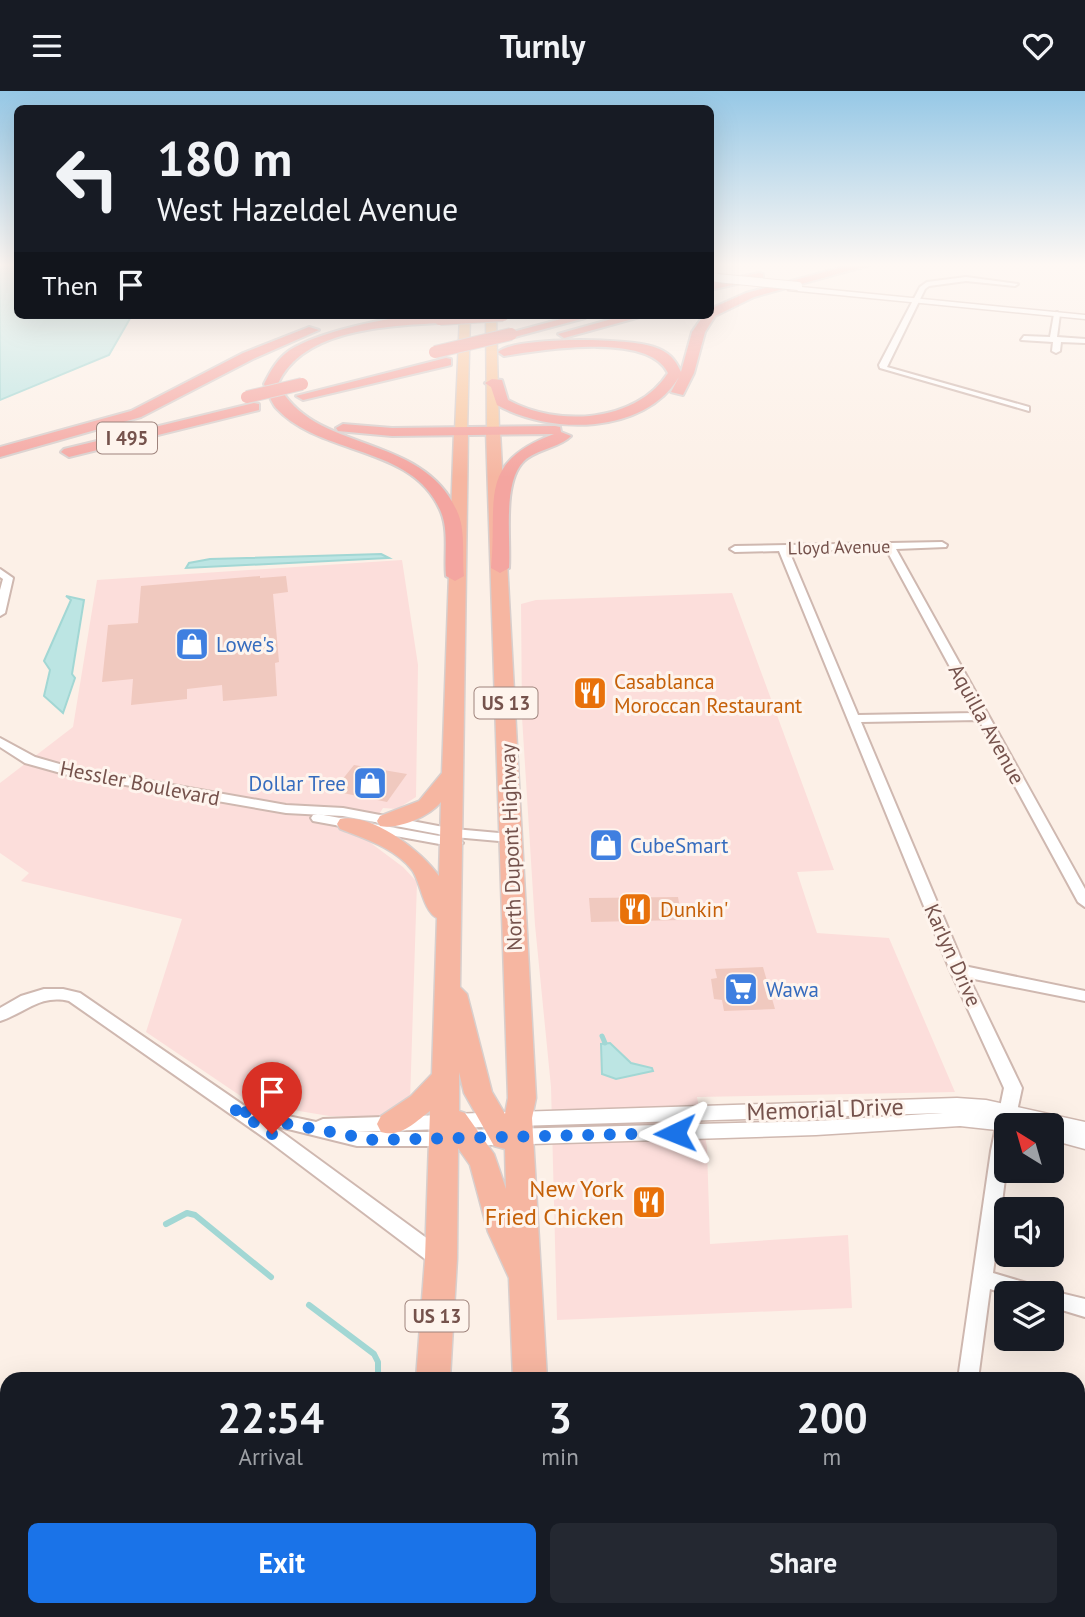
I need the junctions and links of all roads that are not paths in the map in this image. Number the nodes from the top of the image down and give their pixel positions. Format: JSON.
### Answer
{"nodes":[{"id":1,"x":307,"y":334,"type":"edge"},
{"id":2,"x":346,"y":334,"type":"edge"},
{"id":3,"x":464,"y":334,"type":"edge"},
{"id":4,"x":495,"y":334,"type":"edge"},
{"id":5,"x":510,"y":334,"type":"edge"},
{"id":6,"x":566,"y":334,"type":"edge"},
{"id":7,"x":698,"y":334,"type":"edge"},
{"id":8,"x":900,"y":334,"type":"edge"},
{"id":9,"x":1054,"y":334,"type":"edge"},
{"id":10,"x":1024,"y":338,"type":"dead end"},
{"id":11,"x":1054,"y":338,"type":"junction"},
{"id":12,"x":1085,"y":341,"type":"edge"},
{"id":13,"x":505,"y":350,"type":"junction"},
{"id":14,"x":1056,"y":351,"type":"dead end"},
{"id":15,"x":441,"y":357,"type":"junction"},
{"id":16,"x":492,"y":383,"type":"junction"},
{"id":17,"x":251,"y":402,"type":"junction"},
{"id":18,"x":664,"y":403,"type":"junction"},
{"id":19,"x":1026,"y":409,"type":"dead end"},
{"id":20,"x":286,"y":410,"type":"junction"},
{"id":21,"x":461,"y":431,"type":"junction"},
{"id":22,"x":493,"y":431,"type":"junction"},
{"id":23,"x":0,"y":453,"type":"edge"},
{"id":24,"x":54,"y":455,"type":"dead end"},
{"id":25,"x":942,"y":545,"type":"dead end"},
{"id":26,"x":889,"y":546,"type":"junction"},
{"id":27,"x":783,"y":548,"type":"junction"},
{"id":28,"x":735,"y":549,"type":"dead end"},
{"id":29,"x":500,"y":568,"type":"junction"},
{"id":30,"x":0,"y":572,"type":"edge"},
{"id":31,"x":455,"y":576,"type":"junction"},
{"id":32,"x":0,"y":613,"type":"edge"},
{"id":33,"x":983,"y":716,"type":"junction"},
{"id":34,"x":853,"y":719,"type":"junction"},
{"id":35,"x":0,"y":742,"type":"edge"},
{"id":36,"x":452,"y":775,"type":"junction"},
{"id":37,"x":286,"y":809,"type":"junction"},
{"id":38,"x":388,"y":821,"type":"junction"},
{"id":39,"x":348,"y":824,"type":"junction"},
{"id":40,"x":449,"y":838,"type":"junction"},
{"id":41,"x":511,"y":843,"type":"junction"},
{"id":42,"x":1085,"y":902,"type":"edge"},
{"id":43,"x":447,"y":926,"type":"junction"},
{"id":44,"x":447,"y":960,"type":"junction"},
{"id":45,"x":958,"y":970,"type":"junction"},
{"id":46,"x":1085,"y":996,"type":"edge"},
{"id":47,"x":0,"y":1015,"type":"edge"},
{"id":48,"x":444,"y":1078,"type":"junction"},
{"id":49,"x":231,"y":1107,"type":"junction"},
{"id":50,"x":1012,"y":1113,"type":"edge"},
{"id":51,"x":994,"y":1120,"type":"edge"},
{"id":52,"x":391,"y":1124,"type":"junction"},
{"id":53,"x":311,"y":1126,"type":"junction"},
{"id":54,"x":1064,"y":1126,"type":"edge"},
{"id":55,"x":509,"y":1128,"type":"junction"},
{"id":56,"x":1085,"y":1129,"type":"edge"},
{"id":57,"x":452,"y":1130,"type":"junction"},
{"id":58,"x":1064,"y":1136,"type":"edge"},
{"id":59,"x":1085,"y":1141,"type":"edge"},
{"id":60,"x":1001,"y":1183,"type":"edge"},
{"id":61,"x":441,"y":1259,"type":"junction"},
{"id":62,"x":984,"y":1279,"type":"junction"},
{"id":63,"x":525,"y":1281,"type":"junction"},
{"id":64,"x":994,"y":1282,"type":"edge"},
{"id":65,"x":1064,"y":1302,"type":"edge"},
{"id":66,"x":1085,"y":1308,"type":"edge"},
{"id":67,"x":437,"y":1372,"type":"edge"},
{"id":68,"x":530,"y":1372,"type":"edge"},
{"id":69,"x":969,"y":1372,"type":"edge"}],
"edges":[{"from":1,"to":23,"type":"highway"},
{"from":2,"to":20,"type":"highway","bridge":true},
{"from":3,"to":21,"type":"main road","number":"US 13"},
{"from":4,"to":16,"type":"main road","name":"North Dupont Highway","number":"US 13"},
{"from":5,"to":15,"type":"highway","number":"I 495","bridge":true},
{"from":6,"to":13,"type":"highway"},
{"from":7,"to":18,"type":"highway"},
{"from":8,"to":19,"type":"street"},
{"from":9,"to":11,"type":"street"},
{"from":10,"to":11,"type":"street"},
{"from":11,"to":12,"type":"street"},
{"from":11,"to":14,"type":"street"},
{"from":13,"to":15,"type":"highway"},
{"from":13,"to":16,"type":"highway"},
{"from":15,"to":17,"type":"highway","number":"I 495"},
{"from":16,"to":22,"type":"main road","name":"North Dupont Highway","number":"US 13"},
{"from":17,"to":23,"type":"highway","number":"I 495"},
{"from":17,"to":24,"type":"highway","number":"I 495"},
{"from":18,"to":22,"type":"highway"},
{"from":18,"to":29,"type":"highway"},
{"from":20,"to":21,"type":"highway"},
{"from":20,"to":31,"type":"highway"},
{"from":21,"to":22,"type":"highway"},
{"from":21,"to":31,"type":"highway","number":"US 13"},
{"from":22,"to":29,"type":"highway","name":"North Dupont Highway","number":"US 13"},
{"from":25,"to":26,"type":"street","name":"Lloyd Avenue"},
{"from":26,"to":27,"type":"street","name":"Lloyd Avenue"},
{"from":26,"to":33,"type":"street","name":"Aquilla Avenue"},
{"from":27,"to":28,"type":"street","name":"Lloyd Avenue"},
{"from":27,"to":34,"type":"street","name":"Karlyn Drive"},
{"from":29,"to":41,"type":"highway","name":"North Dupont Highway","number":"US 13"},
{"from":30,"to":32,"type":"street"},
{"from":31,"to":36,"type":"highway","number":"US 13"},
{"from":33,"to":34,"type":"street"},
{"from":33,"to":42,"type":"street","name":"Aquilla Avenue"},
{"from":34,"to":45,"type":"street","name":"Karlyn Drive"},
{"from":35,"to":37,"type":"street","name":"Hessler Boulevard"},
{"from":36,"to":38,"type":"highway"},
{"from":36,"to":40,"type":"highway","number":"US 13"},
{"from":37,"to":38,"type":"street","name":"Hessler Boulevard"},
{"from":37,"to":39,"type":"street","name":"Hessler Boulevard"},
{"from":38,"to":40,"type":"street","name":"Hessler Boulevard"},
{"from":39,"to":40,"type":"street","name":"Hessler Boulevard"},
{"from":39,"to":43,"type":"highway"},
{"from":40,"to":41,"type":"street","name":"Hessler Boulevard"},
{"from":40,"to":43,"type":"highway","number":"US 13"},
{"from":41,"to":55,"type":"highway","name":"North Dupont Highway","number":"US 13"},
{"from":43,"to":44,"type":"highway","number":"US 13"},
{"from":44,"to":48,"type":"highway","number":"US 13"},
{"from":44,"to":55,"type":"highway"},
{"from":45,"to":46,"type":"street"},
{"from":45,"to":50,"type":"street","name":"Karlyn Drive"},
{"from":47,"to":49,"type":"street"},
{"from":48,"to":52,"type":"highway"},
{"from":48,"to":57,"type":"highway","number":"US 13"},
{"from":49,"to":53,"type":"street","name":"Memorial Drive"},
{"from":49,"to":61,"type":"street"},
{"from":51,"to":55,"type":"street","name":"Memorial Drive"},
{"from":52,"to":53,"type":"street","name":"Memorial Drive"},
{"from":52,"to":57,"type":"street","name":"Memorial Drive"},
{"from":53,"to":57,"type":"street","name":"Memorial Drive"},
{"from":54,"to":56,"type":"street","name":"Memorial Drive"},
{"from":55,"to":57,"type":"street","name":"Memorial Drive"},
{"from":55,"to":63,"type":"highway","name":"North Dupont Highway","number":"US 13"},
{"from":57,"to":61,"type":"highway","number":"US 13"},
{"from":57,"to":63,"type":"highway"},
{"from":58,"to":59,"type":"street"},
{"from":60,"to":62,"type":"street","name":"Karlyn Drive"},
{"from":61,"to":67,"type":"highway","number":"US 13"},
{"from":62,"to":64,"type":"street"},
{"from":62,"to":69,"type":"street","name":"Karlyn Drive"},
{"from":63,"to":68,"type":"highway","name":"North Dupont Highway","number":"US 13"},
{"from":65,"to":66,"type":"street"}]}
